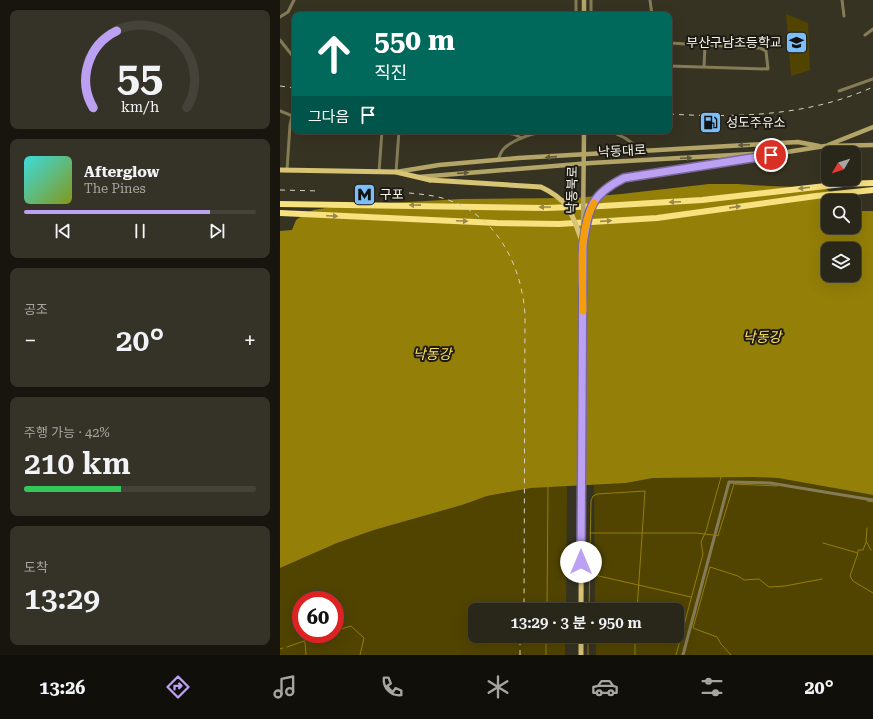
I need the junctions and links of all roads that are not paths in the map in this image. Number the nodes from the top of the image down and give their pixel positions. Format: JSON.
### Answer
{"nodes":[{"id":1,"x":294,"y":0,"type":"edge"},
{"id":2,"x":576,"y":0,"type":"edge"},
{"id":3,"x":584,"y":0,"type":"edge"},
{"id":4,"x":591,"y":0,"type":"edge"},
{"id":5,"x":650,"y":0,"type":"edge"},
{"id":6,"x":842,"y":0,"type":"edge"},
{"id":7,"x":576,"y":12,"type":"edge"},
{"id":8,"x":584,"y":12,"type":"edge"},
{"id":9,"x":591,"y":12,"type":"edge"},
{"id":10,"x":652,"y":12,"type":"edge"},
{"id":11,"x":844,"y":16,"type":"dead end"},
{"id":12,"x":280,"y":17,"type":"edge"},
{"id":13,"x":873,"y":29,"type":"edge"},
{"id":14,"x":865,"y":35,"type":"dead end"},
{"id":15,"x":280,"y":40,"type":"edge"},
{"id":16,"x":672,"y":43,"type":"edge"},
{"id":17,"x":705,"y":45,"type":"junction"},
{"id":18,"x":292,"y":55,"type":"edge"},
{"id":19,"x":672,"y":66,"type":"edge"},
{"id":20,"x":704,"y":67,"type":"junction"},
{"id":21,"x":873,"y":79,"type":"edge"},
{"id":22,"x":839,"y":91,"type":"dead end"},
{"id":23,"x":280,"y":111,"type":"edge"},
{"id":24,"x":292,"y":116,"type":"edge"},
{"id":25,"x":292,"y":121,"type":"edge"},
{"id":26,"x":873,"y":127,"type":"edge"},
{"id":27,"x":382,"y":134,"type":"edge"},
{"id":28,"x":399,"y":134,"type":"edge"},
{"id":29,"x":514,"y":134,"type":"edge"},
{"id":30,"x":535,"y":134,"type":"edge"},
{"id":31,"x":584,"y":134,"type":"edge"},
{"id":32,"x":616,"y":134,"type":"edge"},
{"id":33,"x":522,"y":138,"type":"junction"},
{"id":34,"x":873,"y":145,"type":"edge"},
{"id":35,"x":825,"y":146,"type":"junction"},
{"id":36,"x":821,"y":147,"type":"edge"},
{"id":37,"x":821,"y":147,"type":"edge"},
{"id":38,"x":643,"y":151,"type":"junction"},
{"id":39,"x":498,"y":160,"type":"junction"},
{"id":40,"x":280,"y":170,"type":"edge"},
{"id":41,"x":287,"y":170,"type":"junction"},
{"id":42,"x":378,"y":172,"type":"junction"},
{"id":43,"x":396,"y":172,"type":"junction"},
{"id":44,"x":873,"y":183,"type":"edge"},
{"id":45,"x":873,"y":190,"type":"edge"},
{"id":46,"x":280,"y":204,"type":"edge"},
{"id":47,"x":280,"y":214,"type":"edge"},
{"id":48,"x":583,"y":244,"type":"junction"},
{"id":49,"x":873,"y":500,"type":"edge"},
{"id":50,"x":581,"y":603,"type":"edge"},
{"id":51,"x":581,"y":643,"type":"edge"},
{"id":52,"x":581,"y":655,"type":"edge"},
{"id":53,"x":683,"y":655,"type":"edge"}],
"edges":[{"from":1,"to":12,"type":"street"},
{"from":2,"to":7,"type":"street"},
{"from":3,"to":8,"type":"main road"},
{"from":4,"to":9,"type":"street"},
{"from":5,"to":10,"type":"street"},
{"from":6,"to":11,"type":"street"},
{"from":13,"to":14,"type":"street"},
{"from":15,"to":18,"type":"street"},
{"from":16,"to":17,"type":"street"},
{"from":17,"to":20,"type":"street"},
{"from":17,"to":20,"type":"street"},
{"from":19,"to":20,"type":"street"},
{"from":21,"to":22,"type":"street"},
{"from":23,"to":24,"type":"street"},
{"from":25,"to":41,"type":"street"},
{"from":26,"to":35,"type":"main road"},
{"from":27,"to":42,"type":"street"},
{"from":28,"to":43,"type":"street"},
{"from":29,"to":33,"type":"street"},
{"from":30,"to":33,"type":"street"},
{"from":31,"to":48,"type":"main road","name":"낙동북로","bridge":true},
{"from":32,"to":38,"type":"street"},
{"from":33,"to":39,"type":"street"},
{"from":34,"to":35,"type":"main road","name":"낙동대로"},
{"from":35,"to":38,"type":"main road","name":"낙동대로","one_way":true},
{"from":36,"to":48,"type":"main road","bridge":true},
{"from":43,"to":37,"type":"main road","name":"낙동대로","one_way":true},
{"from":38,"to":39,"type":"main road","name":"낙동대로","one_way":true},
{"from":39,"to":43,"type":"main road","name":"낙동대로"},
{"from":40,"to":41,"type":"main road","name":"낙동대로"},
{"from":41,"to":42,"type":"main road","name":"낙동대로"},
{"from":42,"to":43,"type":"main road","name":"낙동대로"},
{"from":43,"to":48,"type":"main road","bridge":true},
{"from":44,"to":46,"type":"highway","one_way":true,"bridge":true},
{"from":47,"to":45,"type":"highway","one_way":true,"bridge":true},
{"from":48,"to":50,"type":"main road","name":"낙동북로"},
{"from":49,"to":53,"type":"street"},
{"from":51,"to":52,"type":"main road"}]}
